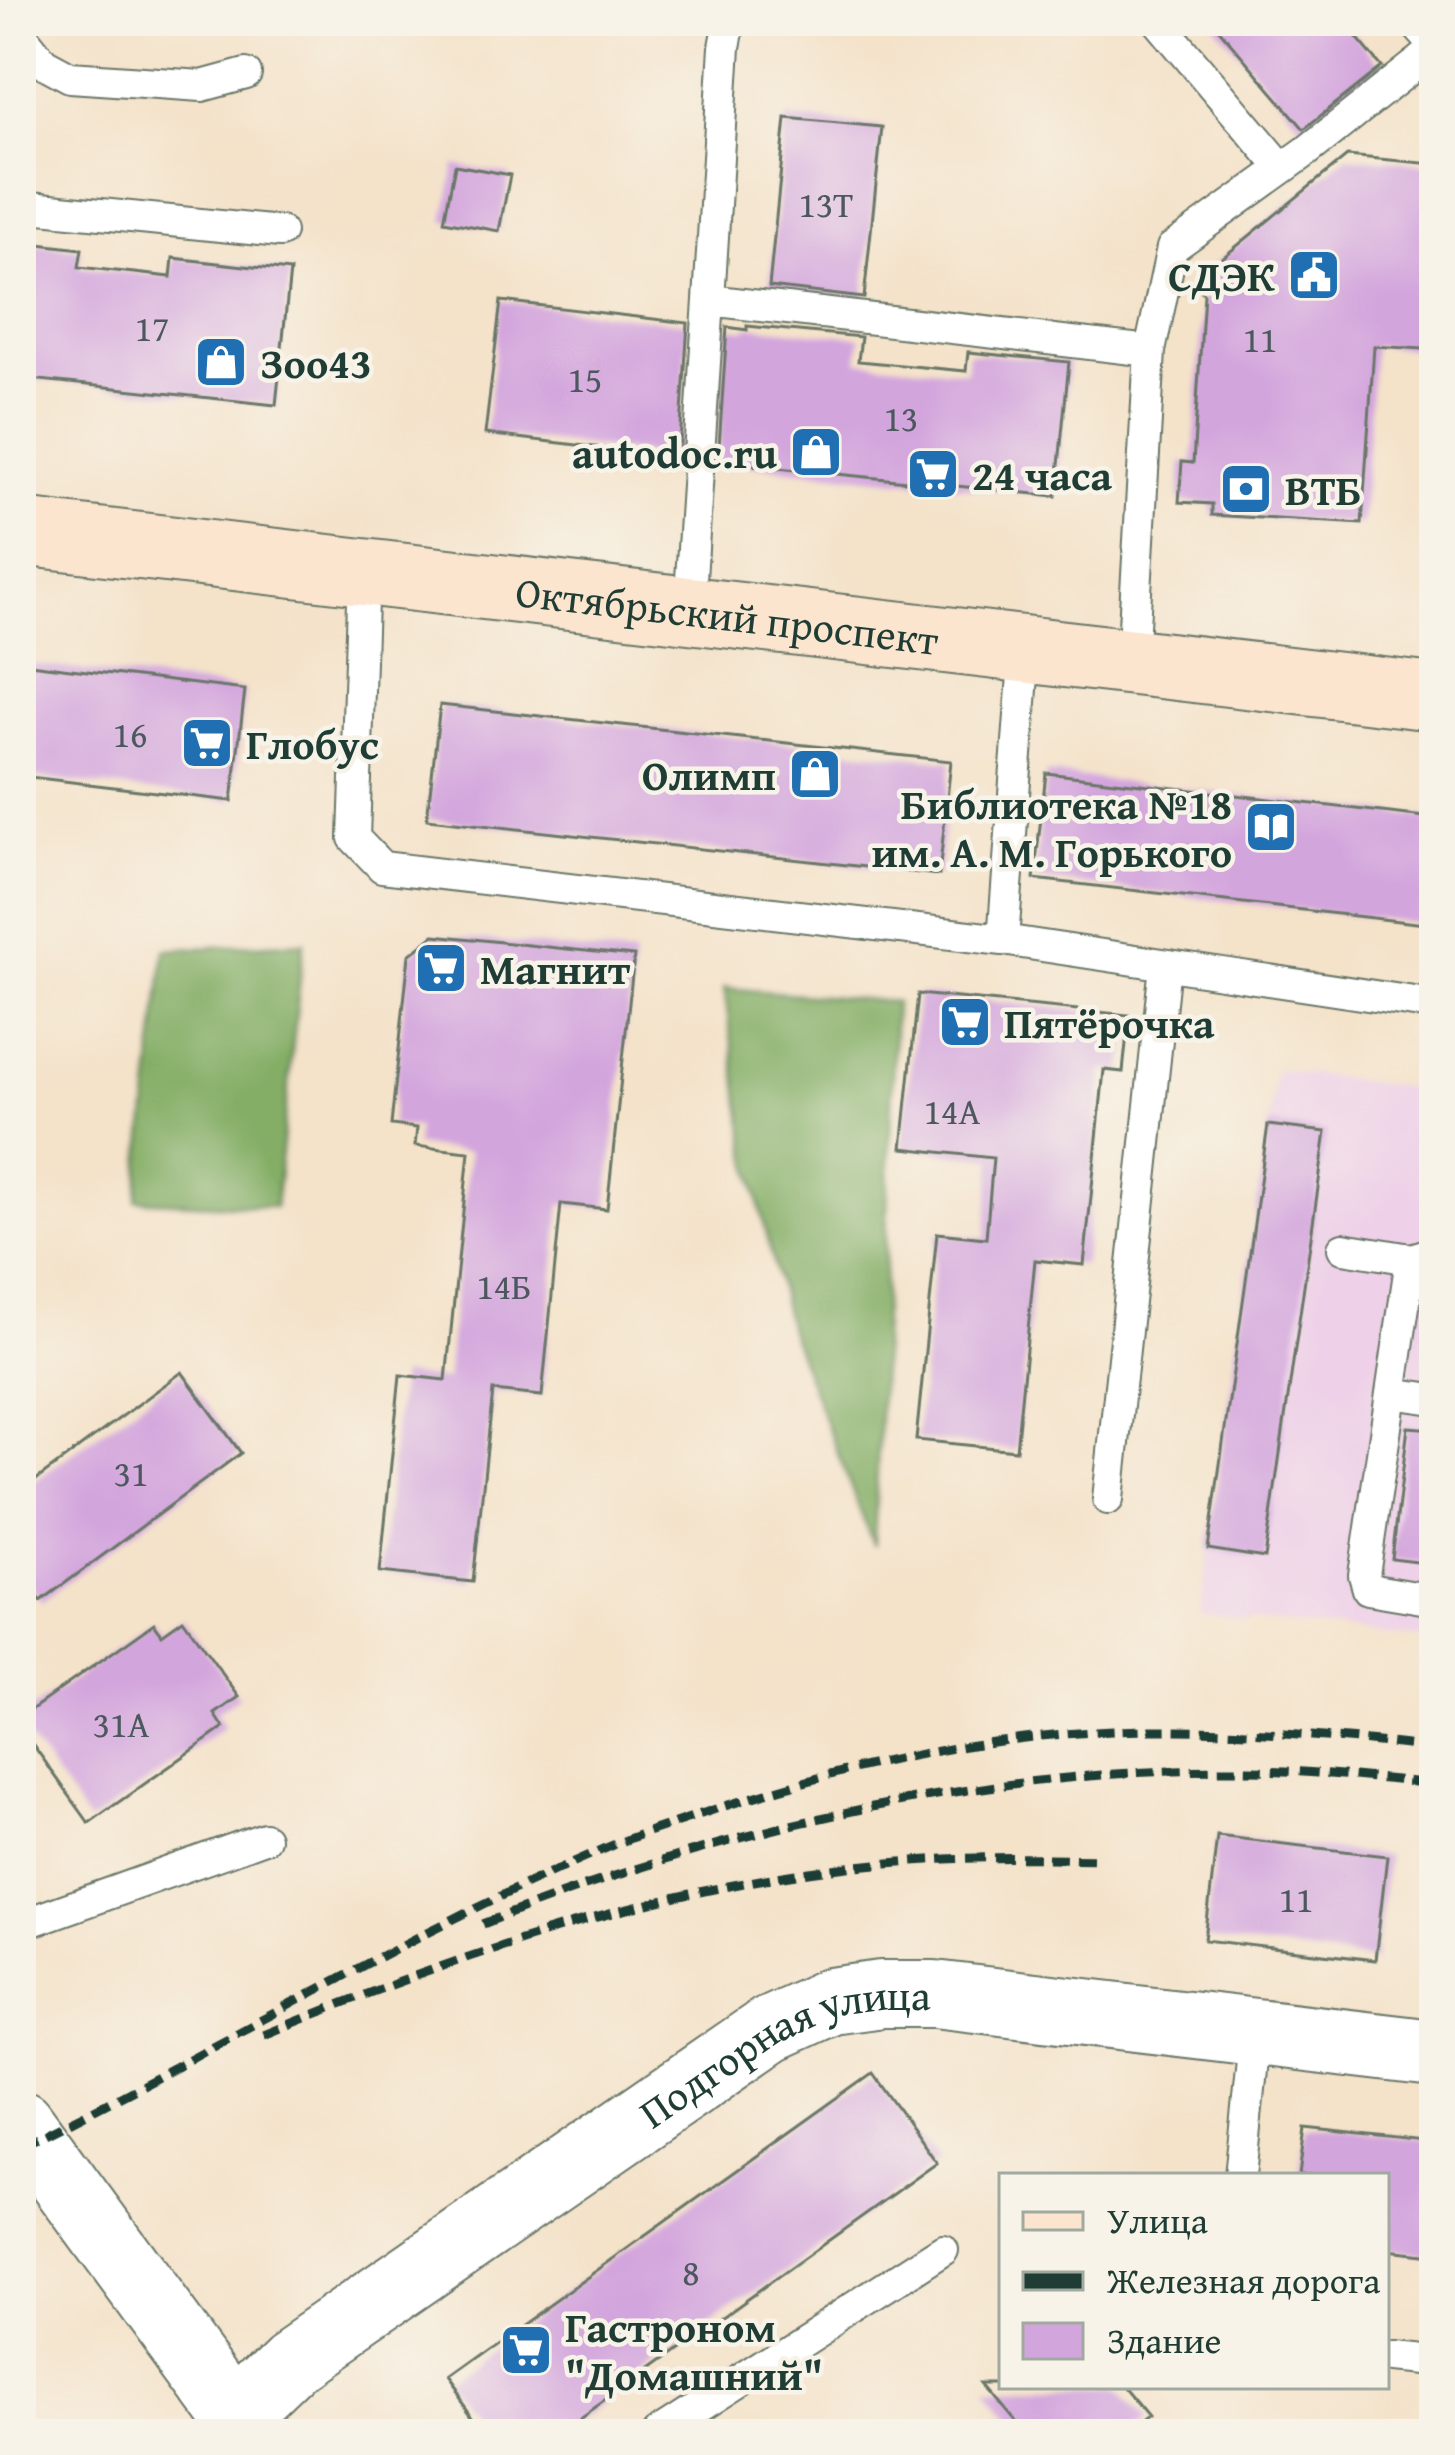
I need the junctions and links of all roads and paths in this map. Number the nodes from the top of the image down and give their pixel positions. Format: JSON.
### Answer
{"nodes":[{"id":1,"x":730,"y":21,"type":"edge"},
{"id":2,"x":1158,"y":21,"type":"edge"},
{"id":3,"x":1413,"y":21,"type":"edge"},
{"id":4,"x":21,"y":34,"type":"edge"},
{"id":5,"x":1434,"y":47,"type":"edge"},
{"id":6,"x":246,"y":74,"type":"dead end"},
{"id":7,"x":1282,"y":168,"type":"junction"},
{"id":8,"x":21,"y":206,"type":"edge"},
{"id":9,"x":280,"y":232,"type":"dead end"},
{"id":10,"x":710,"y":301,"type":"junction"},
{"id":11,"x":1150,"y":351,"type":"junction"},
{"id":12,"x":21,"y":532,"type":"edge"},
{"id":13,"x":364,"y":572,"type":"junction"},
{"id":14,"x":689,"y":610,"type":"junction"},
{"id":15,"x":1025,"y":649,"type":"junction"},
{"id":16,"x":1132,"y":661,"type":"junction"},
{"id":17,"x":1434,"y":697,"type":"edge"},
{"id":18,"x":1003,"y":940,"type":"junction"},
{"id":19,"x":1165,"y":964,"type":"junction"},
{"id":20,"x":1434,"y":1005,"type":"edge"},
{"id":21,"x":1343,"y":1248,"type":"dead end"},
{"id":22,"x":1423,"y":1256,"type":"edge"},
{"id":23,"x":1391,"y":1393,"type":"junction"},
{"id":24,"x":1434,"y":1399,"type":"edge"},
{"id":25,"x":1108,"y":1498,"type":"dead end"},
{"id":26,"x":1434,"y":1600,"type":"edge"},
{"id":27,"x":264,"y":1838,"type":"dead end"},
{"id":28,"x":21,"y":1925,"type":"edge"},
{"id":29,"x":1255,"y":2032,"type":"junction"},
{"id":30,"x":1434,"y":2053,"type":"edge"},
{"id":31,"x":21,"y":2123,"type":"edge"},
{"id":32,"x":1240,"y":2173,"type":"edge"},
{"id":33,"x":943,"y":2250,"type":"dead end"},
{"id":34,"x":1389,"y":2357,"type":"edge"},
{"id":35,"x":1434,"y":2362,"type":"edge"},
{"id":36,"x":242,"y":2424,"type":"edge"},
{"id":37,"x":657,"y":2434,"type":"edge"}],
"edges":[{"from":1,"to":10,"type":"lane"},
{"from":2,"to":7,"type":"lane"},
{"from":3,"to":5,"type":"lane"},
{"from":4,"to":6,"type":"lane"},
{"from":5,"to":7,"type":"lane"},
{"from":7,"to":11,"type":"lane"},
{"from":8,"to":9,"type":"lane"},
{"from":10,"to":11,"type":"lane"},
{"from":10,"to":14,"type":"lane"},
{"from":11,"to":16,"type":"lane"},
{"from":12,"to":13,"type":"main road","name":"Октябрьский проспект"},
{"from":13,"to":14,"type":"main road","name":"Октябрьский проспект"},
{"from":13,"to":18,"type":"lane"},
{"from":14,"to":15,"type":"main road","name":"Октябрьский проспект"},
{"from":15,"to":16,"type":"main road","name":"Октябрьский проспект"},
{"from":15,"to":18,"type":"lane"},
{"from":16,"to":17,"type":"main road","name":"Октябрьский проспект"},
{"from":18,"to":19,"type":"lane"},
{"from":19,"to":20,"type":"lane"},
{"from":19,"to":25,"type":"lane"},
{"from":21,"to":22,"type":"lane"},
{"from":22,"to":23,"type":"lane"},
{"from":23,"to":24,"type":"lane"},
{"from":23,"to":26,"type":"lane"},
{"from":27,"to":28,"type":"lane"},
{"from":29,"to":30,"type":"street","name":"Подгорная улица"},
{"from":29,"to":32,"type":"lane"},
{"from":29,"to":36,"type":"street","name":"Подгорная улица"},
{"from":31,"to":36,"type":"street"},
{"from":33,"to":37,"type":"lane"},
{"from":34,"to":35,"type":"lane"}]}
